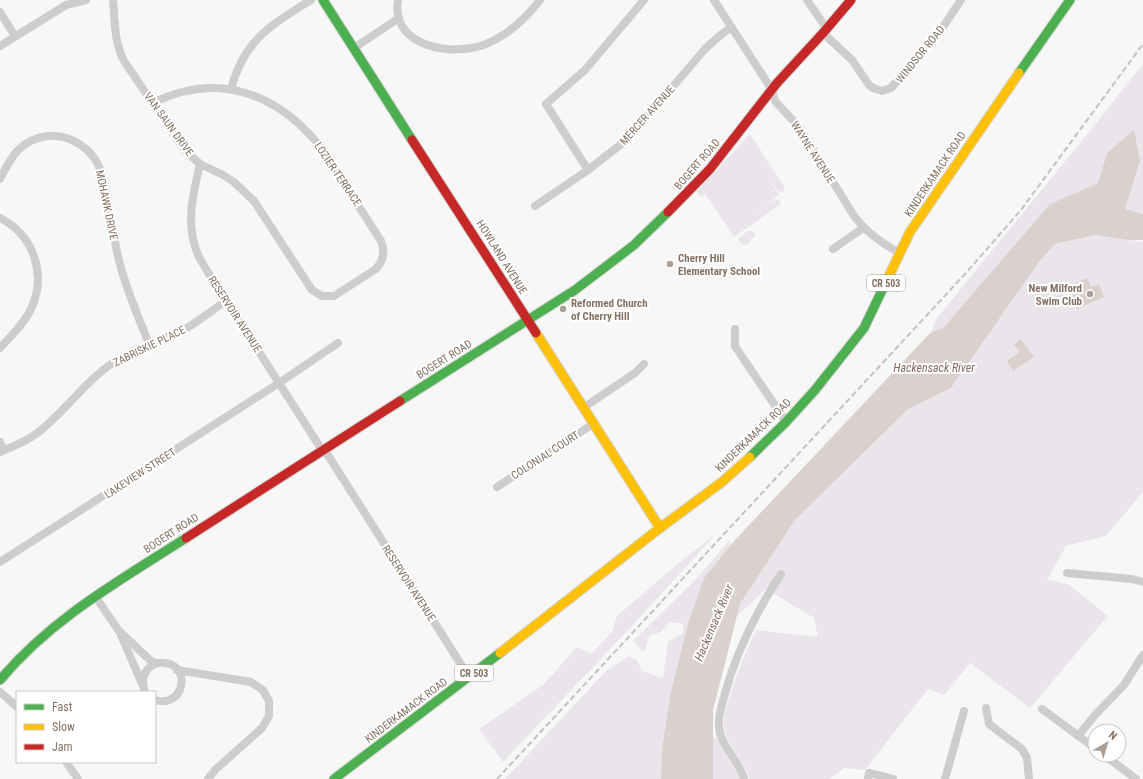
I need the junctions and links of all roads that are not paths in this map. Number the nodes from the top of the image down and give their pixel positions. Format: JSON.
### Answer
{"nodes":[{"id":1,"x":86,"y":0,"type":"edge"},
{"id":2,"x":113,"y":0,"type":"edge"},
{"id":3,"x":311,"y":0,"type":"edge"},
{"id":4,"x":323,"y":0,"type":"edge"},
{"id":5,"x":398,"y":0,"type":"edge"},
{"id":6,"x":540,"y":0,"type":"edge"},
{"id":7,"x":644,"y":0,"type":"edge"},
{"id":8,"x":714,"y":0,"type":"edge"},
{"id":9,"x":807,"y":0,"type":"edge"},
{"id":10,"x":851,"y":0,"type":"edge"},
{"id":11,"x":961,"y":0,"type":"edge"},
{"id":12,"x":1070,"y":0,"type":"edge"},
{"id":13,"x":75,"y":1,"type":"edge"},
{"id":14,"x":0,"y":12,"type":"edge"},
{"id":15,"x":399,"y":18,"type":"junction"},
{"id":16,"x":731,"y":27,"type":"junction"},
{"id":17,"x":825,"y":31,"type":"junction"},
{"id":18,"x":15,"y":36,"type":"junction"},
{"id":19,"x":0,"y":46,"type":"edge"},
{"id":20,"x":354,"y":48,"type":"junction"},
{"id":21,"x":231,"y":89,"type":"junction"},
{"id":22,"x":772,"y":90,"type":"junction"},
{"id":23,"x":153,"y":103,"type":"junction"},
{"id":24,"x":200,"y":164,"type":"junction"},
{"id":25,"x":588,"y":170,"type":"junction"},
{"id":26,"x":0,"y":179,"type":"edge"},
{"id":27,"x":535,"y":206,"type":"dead end"},
{"id":28,"x":0,"y":218,"type":"edge"},
{"id":29,"x":863,"y":228,"type":"junction"},
{"id":30,"x":833,"y":249,"type":"dead end"},
{"id":31,"x":899,"y":253,"type":"junction"},
{"id":32,"x":322,"y":296,"type":"joint"},
{"id":33,"x":226,"y":301,"type":"junction"},
{"id":34,"x":528,"y":320,"type":"junction"},
{"id":35,"x":735,"y":329,"type":"dead end"},
{"id":36,"x":338,"y":343,"type":"dead end"},
{"id":37,"x":150,"y":344,"type":"junction"},
{"id":38,"x":0,"y":348,"type":"edge"},
{"id":39,"x":644,"y":364,"type":"dead end"},
{"id":40,"x":279,"y":383,"type":"junction"},
{"id":41,"x":583,"y":408,"type":"junction"},
{"id":42,"x":786,"y":422,"type":"junction"},
{"id":43,"x":593,"y":424,"type":"junction"},
{"id":44,"x":0,"y":442,"type":"edge"},
{"id":45,"x":323,"y":450,"type":"junction"},
{"id":46,"x":2,"y":451,"type":"edge"},
{"id":47,"x":497,"y":487,"type":"dead end"},
{"id":48,"x":660,"y":528,"type":"junction"},
{"id":49,"x":0,"y":562,"type":"edge"},
{"id":50,"x":1067,"y":573,"type":"dead end"},
{"id":51,"x":781,"y":574,"type":"dead end"},
{"id":52,"x":1143,"y":582,"type":"edge"},
{"id":53,"x":95,"y":596,"type":"junction"},
{"id":54,"x":119,"y":631,"type":"junction"},
{"id":55,"x":1143,"y":655,"type":"edge"},
{"id":56,"x":156,"y":663,"type":"junction"},
{"id":57,"x":177,"y":670,"type":"junction"},
{"id":58,"x":468,"y":677,"type":"junction"},
{"id":59,"x":0,"y":680,"type":"edge"},
{"id":60,"x":144,"y":689,"type":"edge"},
{"id":61,"x":0,"y":692,"type":"edge"},
{"id":62,"x":156,"y":700,"type":"edge"},
{"id":63,"x":16,"y":706,"type":"edge"},
{"id":64,"x":986,"y":708,"type":"dead end"},
{"id":65,"x":1042,"y":709,"type":"dead end"},
{"id":66,"x":964,"y":711,"type":"dead end"},
{"id":67,"x":1078,"y":736,"type":"junction"},
{"id":68,"x":1087,"y":742,"type":"edge"},
{"id":69,"x":67,"y":763,"type":"edge"},
{"id":70,"x":1115,"y":763,"type":"edge"},
{"id":71,"x":868,"y":776,"type":"edge"},
{"id":72,"x":78,"y":779,"type":"edge"},
{"id":73,"x":208,"y":779,"type":"edge"},
{"id":74,"x":334,"y":779,"type":"edge"},
{"id":75,"x":744,"y":779,"type":"edge"},
{"id":76,"x":893,"y":779,"type":"edge"},
{"id":77,"x":945,"y":779,"type":"edge"},
{"id":78,"x":1029,"y":779,"type":"edge"},
{"id":79,"x":1136,"y":779,"type":"edge"}],
"edges":[{"from":1,"to":13,"type":"street"},
{"from":2,"to":23,"type":"street","name":"VAN SAUN DRIVE"},
{"from":3,"to":21,"type":"street"},
{"from":4,"to":20,"type":"street","name":"HOWLAND AVENUE"},
{"from":5,"to":15,"type":"street"},
{"from":6,"to":15,"type":"street"},
{"from":7,"to":25,"type":"street"},
{"from":8,"to":16,"type":"street","name":"WAYNE AVENUE"},
{"from":9,"to":17,"type":"street","name":"WINDSOR ROAD"},
{"from":10,"to":17,"type":"street","name":"BOGERT ROAD"},
{"from":11,"to":17,"type":"street","name":"WINDSOR ROAD"},
{"from":12,"to":31,"type":"street","name":"KINDERKAMACK ROAD","number":"CR 503"},
{"from":13,"to":18,"type":"street"},
{"from":14,"to":18,"type":"street"},
{"from":15,"to":20,"type":"street"},
{"from":16,"to":22,"type":"street","name":"WAYNE AVENUE"},
{"from":16,"to":25,"type":"street","name":"MERCER AVENUE"},
{"from":17,"to":22,"type":"street","name":"BOGERT ROAD"},
{"from":18,"to":19,"type":"street"},
{"from":20,"to":34,"type":"street","name":"HOWLAND AVENUE"},
{"from":21,"to":23,"type":"street","name":"LOZIER TERRACE"},
{"from":21,"to":32,"type":"street","name":"LOZIER TERRACE"},
{"from":22,"to":29,"type":"street","name":"WAYNE AVENUE"},
{"from":22,"to":34,"type":"street","name":"BOGERT ROAD"},
{"from":23,"to":24,"type":"street","name":"VAN SAUN DRIVE"},
{"from":24,"to":32,"type":"street","name":"VAN SAUN DRIVE"},
{"from":24,"to":33,"type":"street","name":"RESERVOIR AVENUE"},
{"from":25,"to":27,"type":"street","name":"MERCER AVENUE"},
{"from":26,"to":37,"type":"street","name":"MOHAWK DRIVE"},
{"from":28,"to":38,"type":"street"},
{"from":29,"to":30,"type":"street"},
{"from":29,"to":31,"type":"street","name":"WAYNE AVENUE"},
{"from":31,"to":42,"type":"street","name":"KINDERKAMACK ROAD","number":"CR 503"},
{"from":33,"to":37,"type":"street","name":"ZABRISKIE PLACE"},
{"from":33,"to":40,"type":"street","name":"RESERVOIR AVENUE"},
{"from":34,"to":41,"type":"street","name":"HOWLAND AVENUE"},
{"from":34,"to":45,"type":"street","name":"BOGERT ROAD"},
{"from":35,"to":42,"type":"street"},
{"from":36,"to":40,"type":"street","name":"LAKEVIEW STREET"},
{"from":37,"to":46,"type":"street","name":"ZABRISKIE PLACE"},
{"from":39,"to":41,"type":"street"},
{"from":40,"to":45,"type":"street","name":"RESERVOIR AVENUE"},
{"from":40,"to":49,"type":"street","name":"LAKEVIEW STREET"},
{"from":41,"to":43,"type":"street","name":"HOWLAND AVENUE"},
{"from":42,"to":48,"type":"street","name":"KINDERKAMACK ROAD","number":"CR 503"},
{"from":43,"to":47,"type":"street","name":"COLONIAL COURT"},
{"from":43,"to":48,"type":"street","name":"HOWLAND AVENUE"},
{"from":44,"to":46,"type":"street"},
{"from":45,"to":53,"type":"street","name":"BOGERT ROAD"},
{"from":45,"to":58,"type":"street","name":"RESERVOIR AVENUE"},
{"from":48,"to":58,"type":"street","name":"KINDERKAMACK ROAD","number":"CR 503"},
{"from":50,"to":52,"type":"street"},
{"from":51,"to":75,"type":"street"},
{"from":53,"to":54,"type":"street"},
{"from":53,"to":59,"type":"street","name":"BOGERT ROAD"},
{"from":54,"to":56,"type":"street"},
{"from":54,"to":60,"type":"street"},
{"from":55,"to":67,"type":"street"},
{"from":56,"to":57,"type":"street"},
{"from":56,"to":60,"type":"street"},
{"from":57,"to":62,"type":"street"},
{"from":57,"to":73,"type":"street"},
{"from":58,"to":74,"type":"street","name":"KINDERKAMACK ROAD","number":"CR 503"},
{"from":61,"to":63,"type":"street"},
{"from":64,"to":78,"type":"street"},
{"from":65,"to":67,"type":"street"},
{"from":66,"to":77,"type":"street"},
{"from":67,"to":68,"type":"street"},
{"from":69,"to":72,"type":"street"},
{"from":70,"to":79,"type":"street"},
{"from":71,"to":76,"type":"street"}]}
